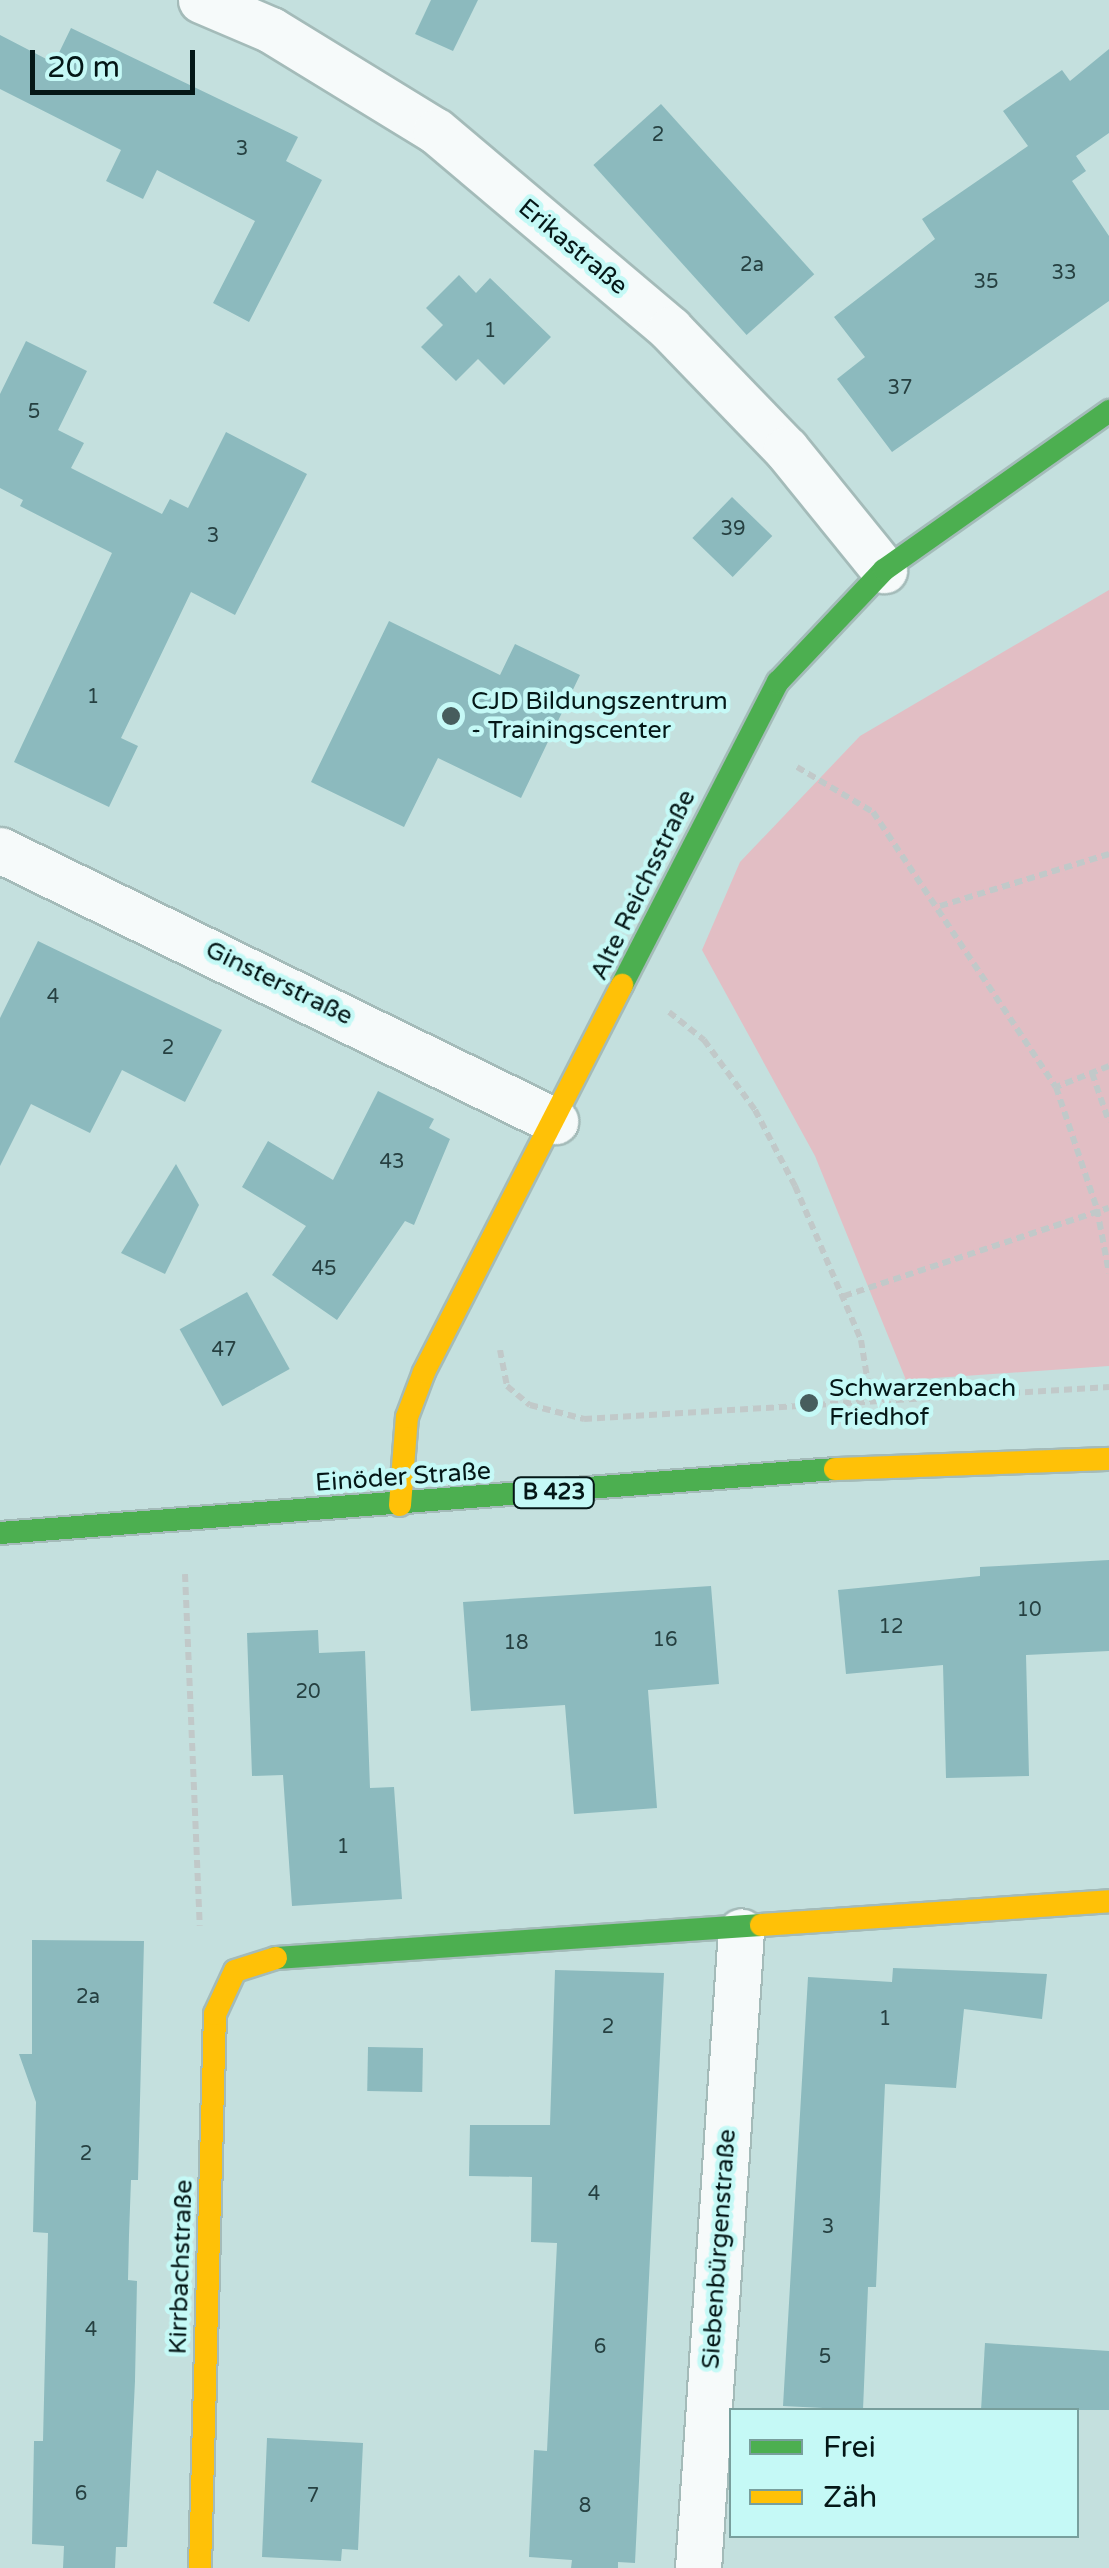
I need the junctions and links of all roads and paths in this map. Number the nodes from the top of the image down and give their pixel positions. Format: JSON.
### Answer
{"nodes":[{"id":1,"x":201,"y":0,"type":"edge"},
{"id":2,"x":1109,"y":412,"type":"edge"},
{"id":3,"x":884,"y":570,"type":"junction"},
{"id":4,"x":745,"y":736,"type":"junction"},
{"id":5,"x":0,"y":850,"type":"edge"},
{"id":6,"x":1109,"y":854,"type":"edge"},
{"id":7,"x":940,"y":906,"type":"junction"},
{"id":8,"x":629,"y":979,"type":"junction"},
{"id":9,"x":1109,"y":1066,"type":"edge"},
{"id":10,"x":1092,"y":1073,"type":"junction"},
{"id":11,"x":1056,"y":1088,"type":"junction"},
{"id":12,"x":555,"y":1121,"type":"junction"},
{"id":13,"x":1109,"y":1122,"type":"edge"},
{"id":14,"x":1109,"y":1208,"type":"edge"},
{"id":15,"x":1097,"y":1209,"type":"junction"},
{"id":16,"x":1109,"y":1272,"type":"edge"},
{"id":17,"x":844,"y":1296,"type":"junction"},
{"id":18,"x":451,"y":1318,"type":"junction"},
{"id":19,"x":1109,"y":1387,"type":"edge"},
{"id":20,"x":870,"y":1402,"type":"junction"},
{"id":21,"x":1109,"y":1460,"type":"edge"},
{"id":22,"x":880,"y":1466,"type":"junction"},
{"id":23,"x":400,"y":1505,"type":"junction"},
{"id":24,"x":183,"y":1520,"type":"junction"},
{"id":25,"x":0,"y":1533,"type":"edge"},
{"id":26,"x":1109,"y":1901,"type":"edge"},
{"id":27,"x":741,"y":1931,"type":"junction"},
{"id":28,"x":235,"y":1971,"type":"junction"},
{"id":29,"x":200,"y":2568,"type":"edge"},
{"id":30,"x":698,"y":2568,"type":"edge"}],
"edges":[{"from":1,"to":3,"type":"street","name":"Erikastraße"},
{"from":2,"to":3,"type":"street","name":"Alte Reichsstraße"},
{"from":3,"to":4,"type":"street","name":"Alte Reichsstraße"},
{"from":4,"to":7,"type":"path"},
{"from":4,"to":8,"type":"street","name":"Alte Reichsstraße"},
{"from":5,"to":12,"type":"street","name":"Ginsterstraße"},
{"from":6,"to":7,"type":"path"},
{"from":7,"to":11,"type":"path"},
{"from":8,"to":12,"type":"street","name":"Alte Reichsstraße"},
{"from":8,"to":17,"type":"path"},
{"from":9,"to":10,"type":"path"},
{"from":10,"to":11,"type":"path"},
{"from":10,"to":13,"type":"path"},
{"from":11,"to":15,"type":"path"},
{"from":12,"to":18,"type":"street","name":"Alte Reichsstraße"},
{"from":14,"to":15,"type":"path"},
{"from":15,"to":16,"type":"path"},
{"from":15,"to":17,"type":"path"},
{"from":17,"to":20,"type":"path"},
{"from":18,"to":20,"type":"path"},
{"from":18,"to":23,"type":"street","name":"Alte Reichsstraße"},
{"from":19,"to":20,"type":"path"},
{"from":20,"to":22,"type":"path"},
{"from":21,"to":22,"type":"street","name":"Einöder Straße","number":"B 423"},
{"from":22,"to":23,"type":"street","name":"Einöder Straße","number":"B 423"},
{"from":23,"to":24,"type":"street","name":"Einöder Straße","number":"B 423"},
{"from":24,"to":25,"type":"street","name":"Einöder Straße","number":"B 423"},
{"from":24,"to":28,"type":"path"},
{"from":26,"to":27,"type":"street"},
{"from":27,"to":28,"type":"street"},
{"from":27,"to":30,"type":"street","name":"Siebenbürgenstraße"},
{"from":28,"to":29,"type":"street","name":"Kirrbachstraße"}]}
